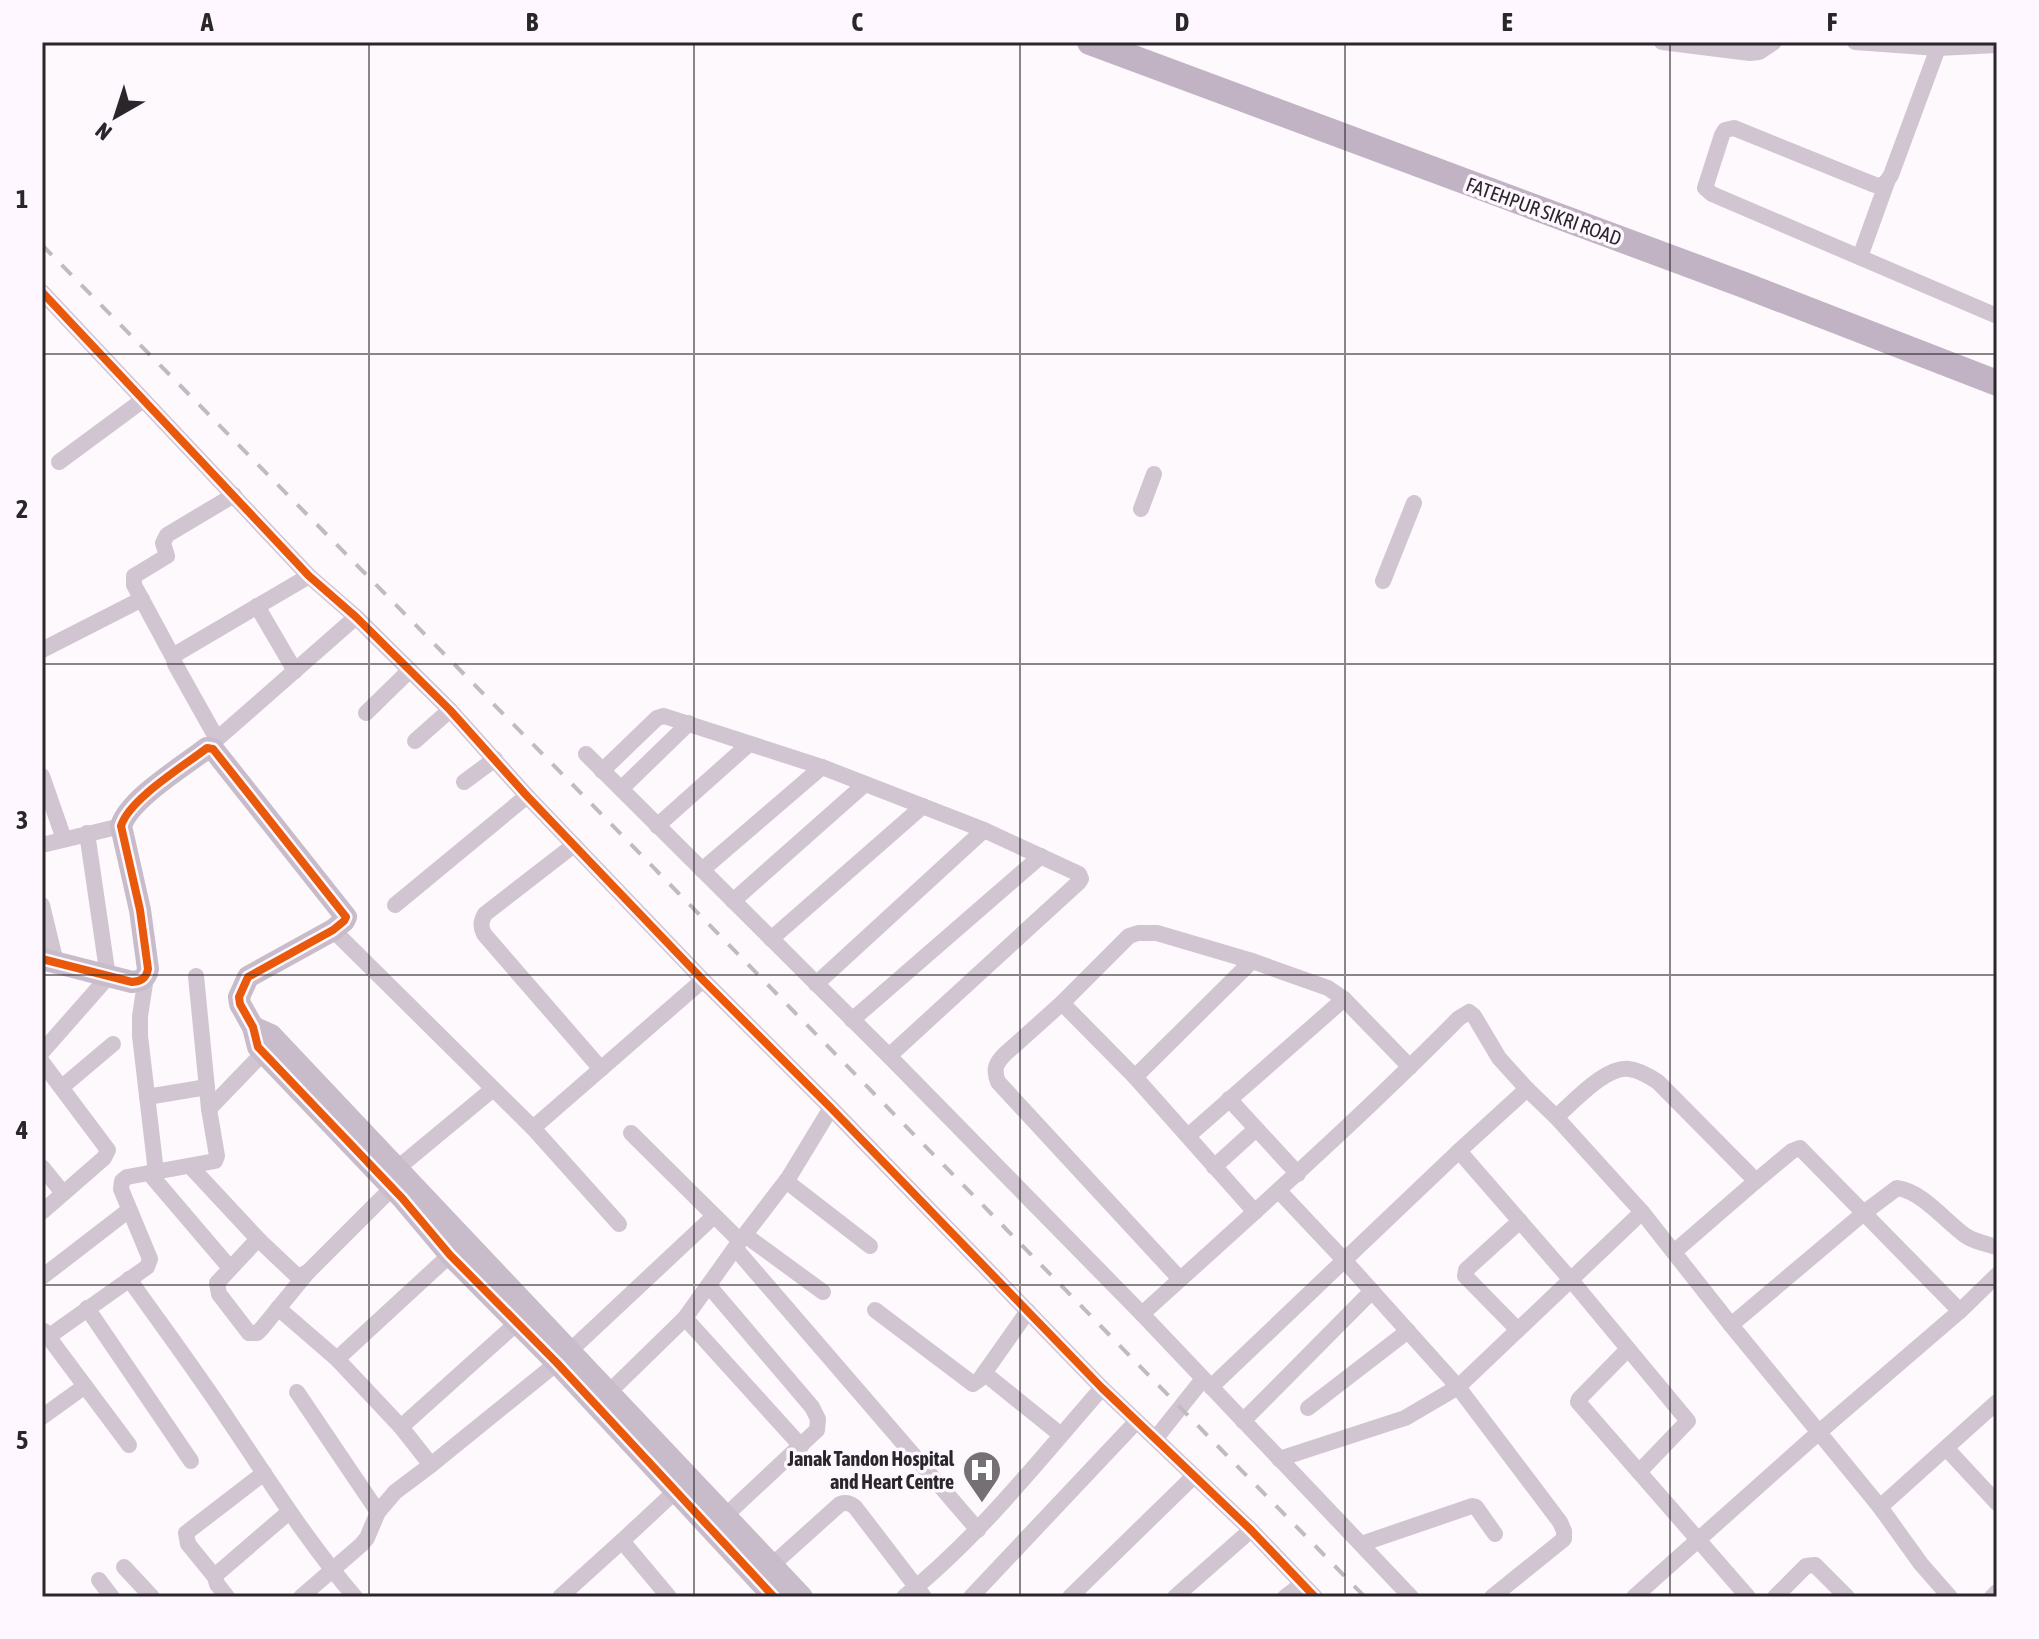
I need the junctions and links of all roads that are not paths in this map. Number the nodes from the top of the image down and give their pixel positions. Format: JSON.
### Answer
{"nodes":[{"id":1,"x":1090,"y":42,"type":"edge"},
{"id":2,"x":1662,"y":42,"type":"edge"},
{"id":3,"x":1774,"y":42,"type":"edge"},
{"id":4,"x":1855,"y":42,"type":"edge"},
{"id":5,"x":1997,"y":45,"type":"edge"},
{"id":6,"x":1938,"y":48,"type":"junction"},
{"id":7,"x":1887,"y":182,"type":"junction"},
{"id":8,"x":1860,"y":257,"type":"junction"},
{"id":9,"x":42,"y":292,"type":"edge"},
{"id":10,"x":1997,"y":316,"type":"edge"},
{"id":11,"x":1997,"y":383,"type":"edge"},
{"id":12,"x":143,"y":400,"type":"junction"},
{"id":13,"x":59,"y":462,"type":"dead end"},
{"id":14,"x":1154,"y":474,"type":"dead end"},
{"id":15,"x":234,"y":495,"type":"junction"},
{"id":16,"x":1414,"y":503,"type":"dead end"},
{"id":17,"x":1141,"y":509,"type":"dead end"},
{"id":18,"x":309,"y":576,"type":"junction"},
{"id":19,"x":1383,"y":581,"type":"dead end"},
{"id":20,"x":142,"y":599,"type":"junction"},
{"id":21,"x":257,"y":606,"type":"junction"},
{"id":22,"x":356,"y":617,"type":"junction"},
{"id":23,"x":42,"y":650,"type":"edge"},
{"id":24,"x":174,"y":659,"type":"junction"},
{"id":25,"x":410,"y":670,"type":"junction"},
{"id":26,"x":295,"y":671,"type":"junction"},
{"id":27,"x":450,"y":710,"type":"junction"},
{"id":28,"x":366,"y":713,"type":"dead end"},
{"id":29,"x":689,"y":723,"type":"junction"},
{"id":30,"x":415,"y":741,"type":"dead end"},
{"id":31,"x":214,"y":743,"type":"junction"},
{"id":32,"x":749,"y":744,"type":"junction"},
{"id":33,"x":586,"y":754,"type":"dead end"},
{"id":34,"x":495,"y":759,"type":"junction"},
{"id":35,"x":822,"y":767,"type":"junction"},
{"id":36,"x":602,"y":771,"type":"junction"},
{"id":37,"x":42,"y":776,"type":"edge"},
{"id":38,"x":464,"y":782,"type":"dead end"},
{"id":39,"x":865,"y":784,"type":"junction"},
{"id":40,"x":621,"y":789,"type":"junction"},
{"id":41,"x":527,"y":796,"type":"junction"},
{"id":42,"x":923,"y":806,"type":"junction"},
{"id":43,"x":121,"y":826,"type":"junction"},
{"id":44,"x":657,"y":826,"type":"junction"},
{"id":45,"x":984,"y":830,"type":"junction"},
{"id":46,"x":87,"y":833,"type":"junction"},
{"id":47,"x":64,"y":839,"type":"junction"},
{"id":48,"x":42,"y":845,"type":"edge"},
{"id":49,"x":574,"y":845,"type":"junction"},
{"id":50,"x":1041,"y":856,"type":"junction"},
{"id":51,"x":702,"y":870,"type":"junction"},
{"id":52,"x":733,"y":901,"type":"junction"},
{"id":53,"x":42,"y":905,"type":"edge"},
{"id":54,"x":395,"y":905,"type":"dead end"},
{"id":55,"x":333,"y":930,"type":"junction"},
{"id":56,"x":771,"y":939,"type":"junction"},
{"id":57,"x":49,"y":961,"type":"edge"},
{"id":58,"x":1252,"y":961,"type":"junction"},
{"id":59,"x":196,"y":976,"type":"dead end"},
{"id":60,"x":108,"y":977,"type":"junction"},
{"id":61,"x":146,"y":977,"type":"junction"},
{"id":62,"x":703,"y":980,"type":"junction"},
{"id":63,"x":816,"y":984,"type":"junction"},
{"id":64,"x":1344,"y":999,"type":"junction"},
{"id":65,"x":1062,"y":1003,"type":"junction"},
{"id":66,"x":852,"y":1020,"type":"junction"},
{"id":67,"x":253,"y":1027,"type":"junction"},
{"id":68,"x":113,"y":1044,"type":"dead end"},
{"id":69,"x":42,"y":1052,"type":"edge"},
{"id":70,"x":263,"y":1053,"type":"junction"},
{"id":71,"x":889,"y":1056,"type":"junction"},
{"id":72,"x":42,"y":1062,"type":"edge"},
{"id":73,"x":1410,"y":1067,"type":"junction"},
{"id":74,"x":601,"y":1069,"type":"junction"},
{"id":75,"x":1135,"y":1077,"type":"junction"},
{"id":76,"x":62,"y":1087,"type":"junction"},
{"id":77,"x":207,"y":1087,"type":"junction"},
{"id":78,"x":493,"y":1089,"type":"junction"},
{"id":79,"x":1527,"y":1089,"type":"junction"},
{"id":80,"x":147,"y":1097,"type":"junction"},
{"id":81,"x":1229,"y":1099,"type":"junction"},
{"id":82,"x":831,"y":1108,"type":"junction"},
{"id":83,"x":209,"y":1109,"type":"junction"},
{"id":84,"x":1556,"y":1117,"type":"junction"},
{"id":85,"x":533,"y":1128,"type":"junction"},
{"id":86,"x":1256,"y":1129,"type":"junction"},
{"id":87,"x":631,"y":1133,"type":"dead end"},
{"id":88,"x":1188,"y":1136,"type":"junction"},
{"id":89,"x":1459,"y":1151,"type":"junction"},
{"id":90,"x":190,"y":1166,"type":"junction"},
{"id":91,"x":42,"y":1167,"type":"edge"},
{"id":92,"x":1214,"y":1167,"type":"junction"},
{"id":93,"x":152,"y":1172,"type":"junction"},
{"id":94,"x":1298,"y":1174,"type":"junction"},
{"id":95,"x":391,"y":1178,"type":"junction"},
{"id":96,"x":786,"y":1181,"type":"junction"},
{"id":97,"x":1756,"y":1181,"type":"junction"},
{"id":98,"x":1279,"y":1191,"type":"junction"},
{"id":99,"x":63,"y":1193,"type":"junction"},
{"id":100,"x":129,"y":1210,"type":"junction"},
{"id":101,"x":42,"y":1212,"type":"edge"},
{"id":102,"x":1255,"y":1212,"type":"junction"},
{"id":103,"x":1642,"y":1212,"type":"junction"},
{"id":104,"x":1865,"y":1212,"type":"junction"},
{"id":105,"x":714,"y":1216,"type":"junction"},
{"id":106,"x":1520,"y":1221,"type":"junction"},
{"id":107,"x":619,"y":1224,"type":"dead end"},
{"id":108,"x":258,"y":1239,"type":"junction"},
{"id":109,"x":740,"y":1241,"type":"junction"},
{"id":110,"x":870,"y":1246,"type":"dead end"},
{"id":111,"x":1997,"y":1247,"type":"edge"},
{"id":112,"x":1674,"y":1252,"type":"junction"},
{"id":113,"x":450,"y":1255,"type":"junction"},
{"id":114,"x":1345,"y":1261,"type":"junction"},
{"id":115,"x":230,"y":1268,"type":"junction"},
{"id":116,"x":308,"y":1272,"type":"junction"},
{"id":117,"x":1997,"y":1275,"type":"edge"},
{"id":118,"x":42,"y":1277,"type":"edge"},
{"id":119,"x":129,"y":1279,"type":"junction"},
{"id":120,"x":1180,"y":1279,"type":"junction"},
{"id":121,"x":1571,"y":1280,"type":"junction"},
{"id":122,"x":709,"y":1286,"type":"junction"},
{"id":123,"x":1372,"y":1291,"type":"junction"},
{"id":124,"x":823,"y":1292,"type":"dead end"},
{"id":125,"x":87,"y":1308,"type":"junction"},
{"id":126,"x":278,"y":1308,"type":"junction"},
{"id":127,"x":875,"y":1310,"type":"dead end"},
{"id":128,"x":1028,"y":1311,"type":"junction"},
{"id":129,"x":1960,"y":1311,"type":"junction"},
{"id":130,"x":1142,"y":1314,"type":"junction"},
{"id":131,"x":685,"y":1318,"type":"junction"},
{"id":132,"x":517,"y":1323,"type":"junction"},
{"id":133,"x":1731,"y":1325,"type":"junction"},
{"id":134,"x":1518,"y":1330,"type":"junction"},
{"id":135,"x":1408,"y":1331,"type":"junction"},
{"id":136,"x":46,"y":1339,"type":"edge"},
{"id":137,"x":1628,"y":1349,"type":"junction"},
{"id":138,"x":563,"y":1358,"type":"junction"},
{"id":139,"x":337,"y":1359,"type":"junction"},
{"id":140,"x":984,"y":1373,"type":"junction"},
{"id":141,"x":1207,"y":1383,"type":"junction"},
{"id":142,"x":85,"y":1386,"type":"junction"},
{"id":143,"x":1458,"y":1387,"type":"junction"},
{"id":144,"x":1102,"y":1388,"type":"junction"},
{"id":145,"x":297,"y":1392,"type":"dead end"},
{"id":146,"x":601,"y":1399,"type":"junction"},
{"id":147,"x":1997,"y":1402,"type":"edge"},
{"id":148,"x":1308,"y":1408,"type":"dead end"},
{"id":149,"x":42,"y":1417,"type":"edge"},
{"id":150,"x":1243,"y":1421,"type":"junction"},
{"id":151,"x":1136,"y":1422,"type":"junction"},
{"id":152,"x":401,"y":1427,"type":"junction"},
{"id":153,"x":1818,"y":1433,"type":"junction"},
{"id":154,"x":1061,"y":1435,"type":"junction"},
{"id":155,"x":1156,"y":1438,"type":"junction"},
{"id":156,"x":129,"y":1445,"type":"dead end"},
{"id":157,"x":801,"y":1446,"type":"junction"},
{"id":158,"x":1946,"y":1448,"type":"junction"},
{"id":159,"x":1279,"y":1459,"type":"junction"},
{"id":160,"x":191,"y":1461,"type":"dead end"},
{"id":161,"x":431,"y":1465,"type":"junction"},
{"id":162,"x":1639,"y":1472,"type":"junction"},
{"id":163,"x":264,"y":1473,"type":"junction"},
{"id":164,"x":1193,"y":1477,"type":"junction"},
{"id":165,"x":682,"y":1485,"type":"junction"},
{"id":166,"x":1997,"y":1503,"type":"edge"},
{"id":167,"x":1880,"y":1507,"type":"junction"},
{"id":168,"x":289,"y":1512,"type":"junction"},
{"id":169,"x":378,"y":1512,"type":"junction"},
{"id":170,"x":724,"y":1517,"type":"junction"},
{"id":171,"x":978,"y":1530,"type":"junction"},
{"id":172,"x":1251,"y":1530,"type":"junction"},
{"id":173,"x":1495,"y":1534,"type":"dead end"},
{"id":174,"x":1698,"y":1540,"type":"junction"},
{"id":175,"x":622,"y":1541,"type":"junction"},
{"id":176,"x":1361,"y":1544,"type":"junction"},
{"id":177,"x":771,"y":1566,"type":"junction"},
{"id":178,"x":124,"y":1567,"type":"dead end"},
{"id":179,"x":332,"y":1571,"type":"junction"},
{"id":180,"x":215,"y":1577,"type":"junction"},
{"id":181,"x":99,"y":1580,"type":"dead end"},
{"id":182,"x":1302,"y":1584,"type":"junction"},
{"id":183,"x":1997,"y":1592,"type":"edge"},
{"id":184,"x":915,"y":1594,"type":"edge"},
{"id":185,"x":223,"y":1596,"type":"edge"},
{"id":186,"x":112,"y":1597,"type":"edge"},
{"id":187,"x":152,"y":1597,"type":"edge"},
{"id":188,"x":301,"y":1597,"type":"edge"},
{"id":189,"x":355,"y":1597,"type":"edge"},
{"id":190,"x":560,"y":1597,"type":"edge"},
{"id":191,"x":669,"y":1597,"type":"edge"},
{"id":192,"x":774,"y":1597,"type":"edge"},
{"id":193,"x":802,"y":1597,"type":"edge"},
{"id":194,"x":971,"y":1597,"type":"edge"},
{"id":195,"x":1070,"y":1597,"type":"edge"},
{"id":196,"x":1175,"y":1597,"type":"edge"},
{"id":197,"x":1285,"y":1597,"type":"edge"},
{"id":198,"x":1315,"y":1597,"type":"edge"},
{"id":199,"x":1411,"y":1597,"type":"edge"},
{"id":200,"x":1492,"y":1597,"type":"edge"},
{"id":201,"x":1634,"y":1597,"type":"edge"},
{"id":202,"x":1748,"y":1597,"type":"edge"},
{"id":203,"x":1775,"y":1597,"type":"edge"},
{"id":204,"x":1847,"y":1597,"type":"edge"},
{"id":205,"x":1950,"y":1597,"type":"edge"},
{"id":206,"x":1992,"y":1597,"type":"edge"}],
"edges":[{"from":1,"to":11,"type":"main road","name":"FATEHPUR SIKRI ROAD"},
{"from":2,"to":3,"type":"street"},
{"from":4,"to":6,"type":"street"},
{"from":5,"to":6,"type":"street"},
{"from":6,"to":7,"type":"street"},
{"from":7,"to":8,"type":"street"},
{"from":7,"to":8,"type":"street"},
{"from":8,"to":10,"type":"street"},
{"from":9,"to":12,"type":"street"},
{"from":12,"to":13,"type":"street"},
{"from":12,"to":15,"type":"street"},
{"from":14,"to":17,"type":"street"},
{"from":15,"to":18,"type":"street"},
{"from":15,"to":20,"type":"street"},
{"from":16,"to":19,"type":"street"},
{"from":18,"to":21,"type":"street"},
{"from":18,"to":22,"type":"street"},
{"from":20,"to":23,"type":"street"},
{"from":20,"to":24,"type":"street"},
{"from":21,"to":24,"type":"street"},
{"from":21,"to":26,"type":"street"},
{"from":22,"to":25,"type":"street"},
{"from":22,"to":26,"type":"street"},
{"from":24,"to":31,"type":"street"},
{"from":25,"to":27,"type":"street"},
{"from":25,"to":28,"type":"street"},
{"from":26,"to":31,"type":"street"},
{"from":27,"to":30,"type":"street"},
{"from":27,"to":34,"type":"street"},
{"from":29,"to":32,"type":"street"},
{"from":29,"to":36,"type":"street"},
{"from":29,"to":40,"type":"street"},
{"from":31,"to":43,"type":"street"},
{"from":31,"to":55,"type":"street"},
{"from":32,"to":35,"type":"street"},
{"from":32,"to":44,"type":"street"},
{"from":33,"to":36,"type":"street"},
{"from":34,"to":38,"type":"street"},
{"from":34,"to":41,"type":"street"},
{"from":35,"to":39,"type":"street"},
{"from":35,"to":51,"type":"street"},
{"from":36,"to":40,"type":"street"},
{"from":37,"to":47,"type":"street"},
{"from":39,"to":42,"type":"street"},
{"from":39,"to":52,"type":"street"},
{"from":40,"to":44,"type":"street"},
{"from":41,"to":49,"type":"street"},
{"from":41,"to":54,"type":"street"},
{"from":42,"to":45,"type":"street"},
{"from":42,"to":56,"type":"street"},
{"from":43,"to":46,"type":"street"},
{"from":43,"to":61,"type":"street"},
{"from":44,"to":51,"type":"street"},
{"from":45,"to":50,"type":"street"},
{"from":45,"to":63,"type":"street"},
{"from":46,"to":47,"type":"street"},
{"from":46,"to":60,"type":"street"},
{"from":47,"to":48,"type":"street"},
{"from":49,"to":62,"type":"street"},
{"from":49,"to":74,"type":"street"},
{"from":50,"to":66,"type":"street"},
{"from":50,"to":71,"type":"street"},
{"from":51,"to":52,"type":"street"},
{"from":52,"to":56,"type":"street"},
{"from":53,"to":57,"type":"street"},
{"from":55,"to":67,"type":"street"},
{"from":55,"to":78,"type":"street"},
{"from":56,"to":63,"type":"street"},
{"from":57,"to":60,"type":"street"},
{"from":58,"to":64,"type":"street"},
{"from":58,"to":65,"type":"street"},
{"from":58,"to":75,"type":"street"},
{"from":59,"to":77,"type":"street"},
{"from":60,"to":61,"type":"street"},
{"from":60,"to":69,"type":"street"},
{"from":61,"to":80,"type":"street"},
{"from":62,"to":74,"type":"street"},
{"from":62,"to":82,"type":"street"},
{"from":63,"to":66,"type":"street"},
{"from":64,"to":73,"type":"street"},
{"from":64,"to":81,"type":"street"},
{"from":65,"to":75,"type":"street"},
{"from":65,"to":120,"type":"street"},
{"from":66,"to":71,"type":"street"},
{"from":67,"to":70,"type":"street"},
{"from":67,"to":95,"type":"street"},
{"from":68,"to":76,"type":"street"},
{"from":70,"to":83,"type":"street"},
{"from":70,"to":95,"type":"street"},
{"from":71,"to":130,"type":"street"},
{"from":72,"to":76,"type":"street"},
{"from":73,"to":79,"type":"street"},
{"from":73,"to":94,"type":"street"},
{"from":74,"to":85,"type":"street"},
{"from":75,"to":88,"type":"street"},
{"from":76,"to":99,"type":"street"},
{"from":77,"to":80,"type":"street"},
{"from":77,"to":83,"type":"street"},
{"from":78,"to":85,"type":"street"},
{"from":78,"to":95,"type":"street"},
{"from":79,"to":84,"type":"street"},
{"from":79,"to":89,"type":"street"},
{"from":80,"to":93,"type":"street"},
{"from":81,"to":86,"type":"street"},
{"from":81,"to":88,"type":"street"},
{"from":82,"to":96,"type":"street"},
{"from":82,"to":128,"type":"street"},
{"from":83,"to":90,"type":"street"},
{"from":84,"to":97,"type":"street"},
{"from":84,"to":103,"type":"street"},
{"from":85,"to":107,"type":"street"},
{"from":86,"to":92,"type":"street"},
{"from":86,"to":94,"type":"street"},
{"from":87,"to":105,"type":"street"},
{"from":88,"to":92,"type":"street"},
{"from":89,"to":106,"type":"street"},
{"from":89,"to":114,"type":"street"},
{"from":90,"to":93,"type":"street"},
{"from":90,"to":108,"type":"street"},
{"from":91,"to":99,"type":"street"},
{"from":92,"to":102,"type":"street"},
{"from":93,"to":100,"type":"street"},
{"from":93,"to":115,"type":"street"},
{"from":94,"to":98,"type":"street"},
{"from":95,"to":113,"type":"street"},
{"from":95,"to":116,"type":"street"},
{"from":95,"to":138,"type":"street"},
{"from":96,"to":109,"type":"street"},
{"from":96,"to":110,"type":"street"},
{"from":97,"to":104,"type":"street"},
{"from":97,"to":112,"type":"street"},
{"from":98,"to":102,"type":"street"},
{"from":98,"to":114,"type":"street"},
{"from":99,"to":101,"type":"street"},
{"from":100,"to":118,"type":"street"},
{"from":100,"to":119,"type":"street"},
{"from":102,"to":120,"type":"street"},
{"from":103,"to":112,"type":"street"},
{"from":103,"to":121,"type":"street"},
{"from":104,"to":111,"type":"street"},
{"from":104,"to":129,"type":"street"},
{"from":104,"to":133,"type":"street"},
{"from":105,"to":109,"type":"street"},
{"from":105,"to":138,"type":"street"},
{"from":106,"to":121,"type":"street"},
{"from":106,"to":134,"type":"street"},
{"from":108,"to":115,"type":"street"},
{"from":108,"to":116,"type":"street"},
{"from":109,"to":122,"type":"street"},
{"from":109,"to":124,"type":"street"},
{"from":109,"to":171,"type":"street"},
{"from":112,"to":133,"type":"street"},
{"from":113,"to":132,"type":"street"},
{"from":113,"to":139,"type":"street"},
{"from":114,"to":123,"type":"street"},
{"from":114,"to":141,"type":"street"},
{"from":115,"to":126,"type":"street"},
{"from":116,"to":126,"type":"street"},
{"from":117,"to":129,"type":"street"},
{"from":119,"to":125,"type":"street"},
{"from":119,"to":163,"type":"street"},
{"from":120,"to":130,"type":"street"},
{"from":121,"to":134,"type":"street"},
{"from":121,"to":137,"type":"street"},
{"from":122,"to":131,"type":"street"},
{"from":122,"to":157,"type":"street"},
{"from":123,"to":135,"type":"street"},
{"from":123,"to":150,"type":"street"},
{"from":125,"to":136,"type":"street"},
{"from":125,"to":160,"type":"street"},
{"from":126,"to":139,"type":"street"},
{"from":127,"to":140,"type":"street"},
{"from":128,"to":140,"type":"street"},
{"from":128,"to":144,"type":"street"},
{"from":129,"to":153,"type":"street"},
{"from":130,"to":141,"type":"street"},
{"from":131,"to":146,"type":"street"},
{"from":131,"to":157,"type":"street"},
{"from":132,"to":138,"type":"street"},
{"from":132,"to":152,"type":"street"},
{"from":133,"to":153,"type":"street"},
{"from":134,"to":143,"type":"street"},
{"from":135,"to":143,"type":"street"},
{"from":135,"to":148,"type":"street"},
{"from":136,"to":142,"type":"street"},
{"from":137,"to":162,"type":"street"},
{"from":137,"to":162,"type":"street"},
{"from":138,"to":146,"type":"street"},
{"from":138,"to":161,"type":"street"},
{"from":139,"to":152,"type":"street"},
{"from":140,"to":154,"type":"street"},
{"from":141,"to":150,"type":"street"},
{"from":141,"to":155,"type":"street"},
{"from":142,"to":149,"type":"street"},
{"from":142,"to":156,"type":"street"},
{"from":143,"to":159,"type":"street"},
{"from":143,"to":200,"type":"street"},
{"from":144,"to":151,"type":"street"},
{"from":144,"to":154,"type":"street"},
{"from":145,"to":169,"type":"street"},
{"from":146,"to":165,"type":"street"},
{"from":147,"to":158,"type":"street"},
{"from":150,"to":159,"type":"street"},
{"from":151,"to":155,"type":"street"},
{"from":151,"to":194,"type":"street"},
{"from":152,"to":161,"type":"street"},
{"from":153,"to":167,"type":"street"},
{"from":153,"to":174,"type":"street"},
{"from":154,"to":171,"type":"street"},
{"from":155,"to":164,"type":"street"},
{"from":157,"to":170,"type":"street"},
{"from":158,"to":166,"type":"street"},
{"from":158,"to":167,"type":"street"},
{"from":159,"to":176,"type":"street"},
{"from":161,"to":169,"type":"street"},
{"from":162,"to":174,"type":"street"},
{"from":163,"to":168,"type":"street"},
{"from":163,"to":180,"type":"street"},
{"from":164,"to":172,"type":"street"},
{"from":164,"to":195,"type":"street"},
{"from":165,"to":170,"type":"street"},
{"from":165,"to":175,"type":"street"},
{"from":165,"to":192,"type":"street"},
{"from":167,"to":205,"type":"street"},
{"from":168,"to":179,"type":"street"},
{"from":168,"to":180,"type":"street"},
{"from":169,"to":179,"type":"street"},
{"from":170,"to":177,"type":"street"},
{"from":171,"to":184,"type":"street"},
{"from":172,"to":182,"type":"street"},
{"from":172,"to":196,"type":"street"},
{"from":173,"to":176,"type":"street"},
{"from":174,"to":201,"type":"street"},
{"from":174,"to":202,"type":"street"},
{"from":175,"to":190,"type":"street"},
{"from":175,"to":191,"type":"street"},
{"from":176,"to":199,"type":"street"},
{"from":177,"to":184,"type":"street"},
{"from":177,"to":193,"type":"street"},
{"from":178,"to":187,"type":"street"},
{"from":179,"to":188,"type":"street"},
{"from":179,"to":189,"type":"street"},
{"from":180,"to":185,"type":"street"},
{"from":181,"to":186,"type":"street"},
{"from":182,"to":197,"type":"street"},
{"from":182,"to":198,"type":"street"},
{"from":183,"to":206,"type":"street"},
{"from":203,"to":204,"type":"street"}]}
